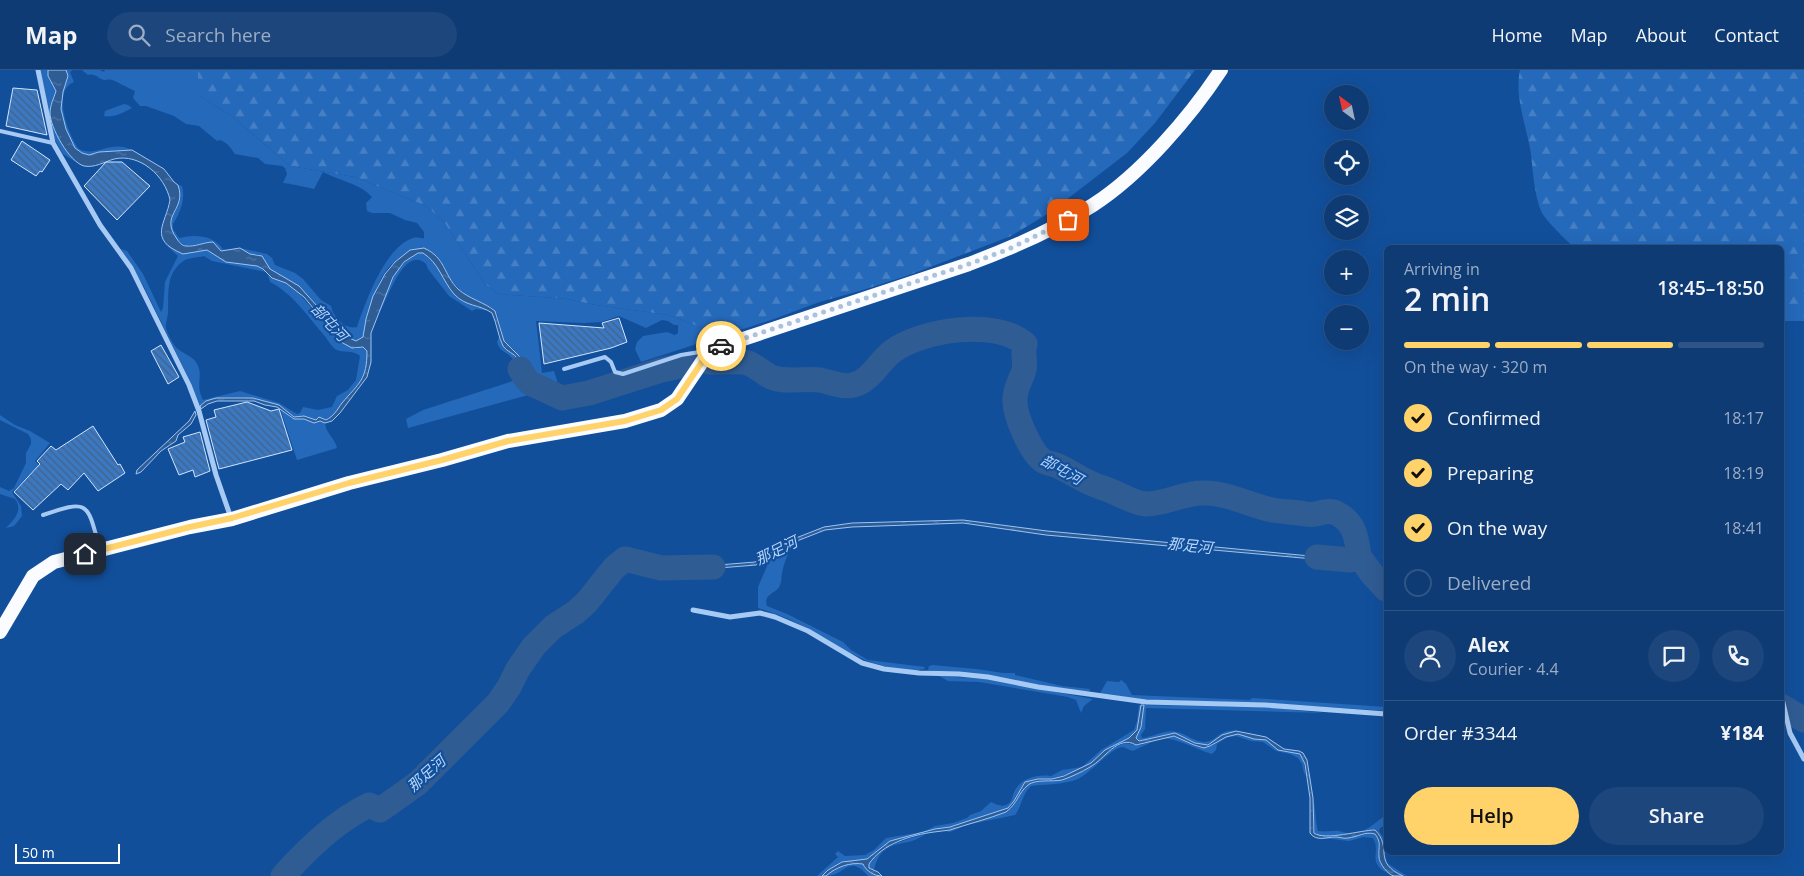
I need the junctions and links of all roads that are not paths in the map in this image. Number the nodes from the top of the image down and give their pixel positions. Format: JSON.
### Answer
{"nodes":[{"id":1,"x":38,"y":70,"type":"edge"},
{"id":2,"x":1221,"y":70,"type":"edge"},
{"id":3,"x":0,"y":131,"type":"edge"},
{"id":4,"x":54,"y":144,"type":"junction"},
{"id":5,"x":710,"y":350,"type":"junction"},
{"id":6,"x":564,"y":369,"type":"dead end"},
{"id":7,"x":43,"y":515,"type":"dead end"},
{"id":8,"x":232,"y":518,"type":"junction"},
{"id":9,"x":100,"y":551,"type":"junction"},
{"id":10,"x":693,"y":610,"type":"dead end"},
{"id":11,"x":0,"y":632,"type":"edge"},
{"id":12,"x":1784,"y":707,"type":"edge"},
{"id":13,"x":1384,"y":714,"type":"edge"},
{"id":14,"x":1784,"y":722,"type":"edge"},
{"id":15,"x":1787,"y":724,"type":"junction"},
{"id":16,"x":1804,"y":759,"type":"edge"}],
"edges":[{"from":1,"to":4,"type":"street"},
{"from":2,"to":5,"type":"highway"},
{"from":3,"to":4,"type":"lane"},
{"from":4,"to":8,"type":"street"},
{"from":5,"to":6,"type":"lane"},
{"from":5,"to":8,"type":"highway"},
{"from":7,"to":9,"type":"lane"},
{"from":8,"to":9,"type":"highway"},
{"from":9,"to":11,"type":"highway"},
{"from":10,"to":13,"type":"street"},
{"from":12,"to":15,"type":"street"},
{"from":14,"to":15,"type":"street"},
{"from":15,"to":16,"type":"street"}]}
